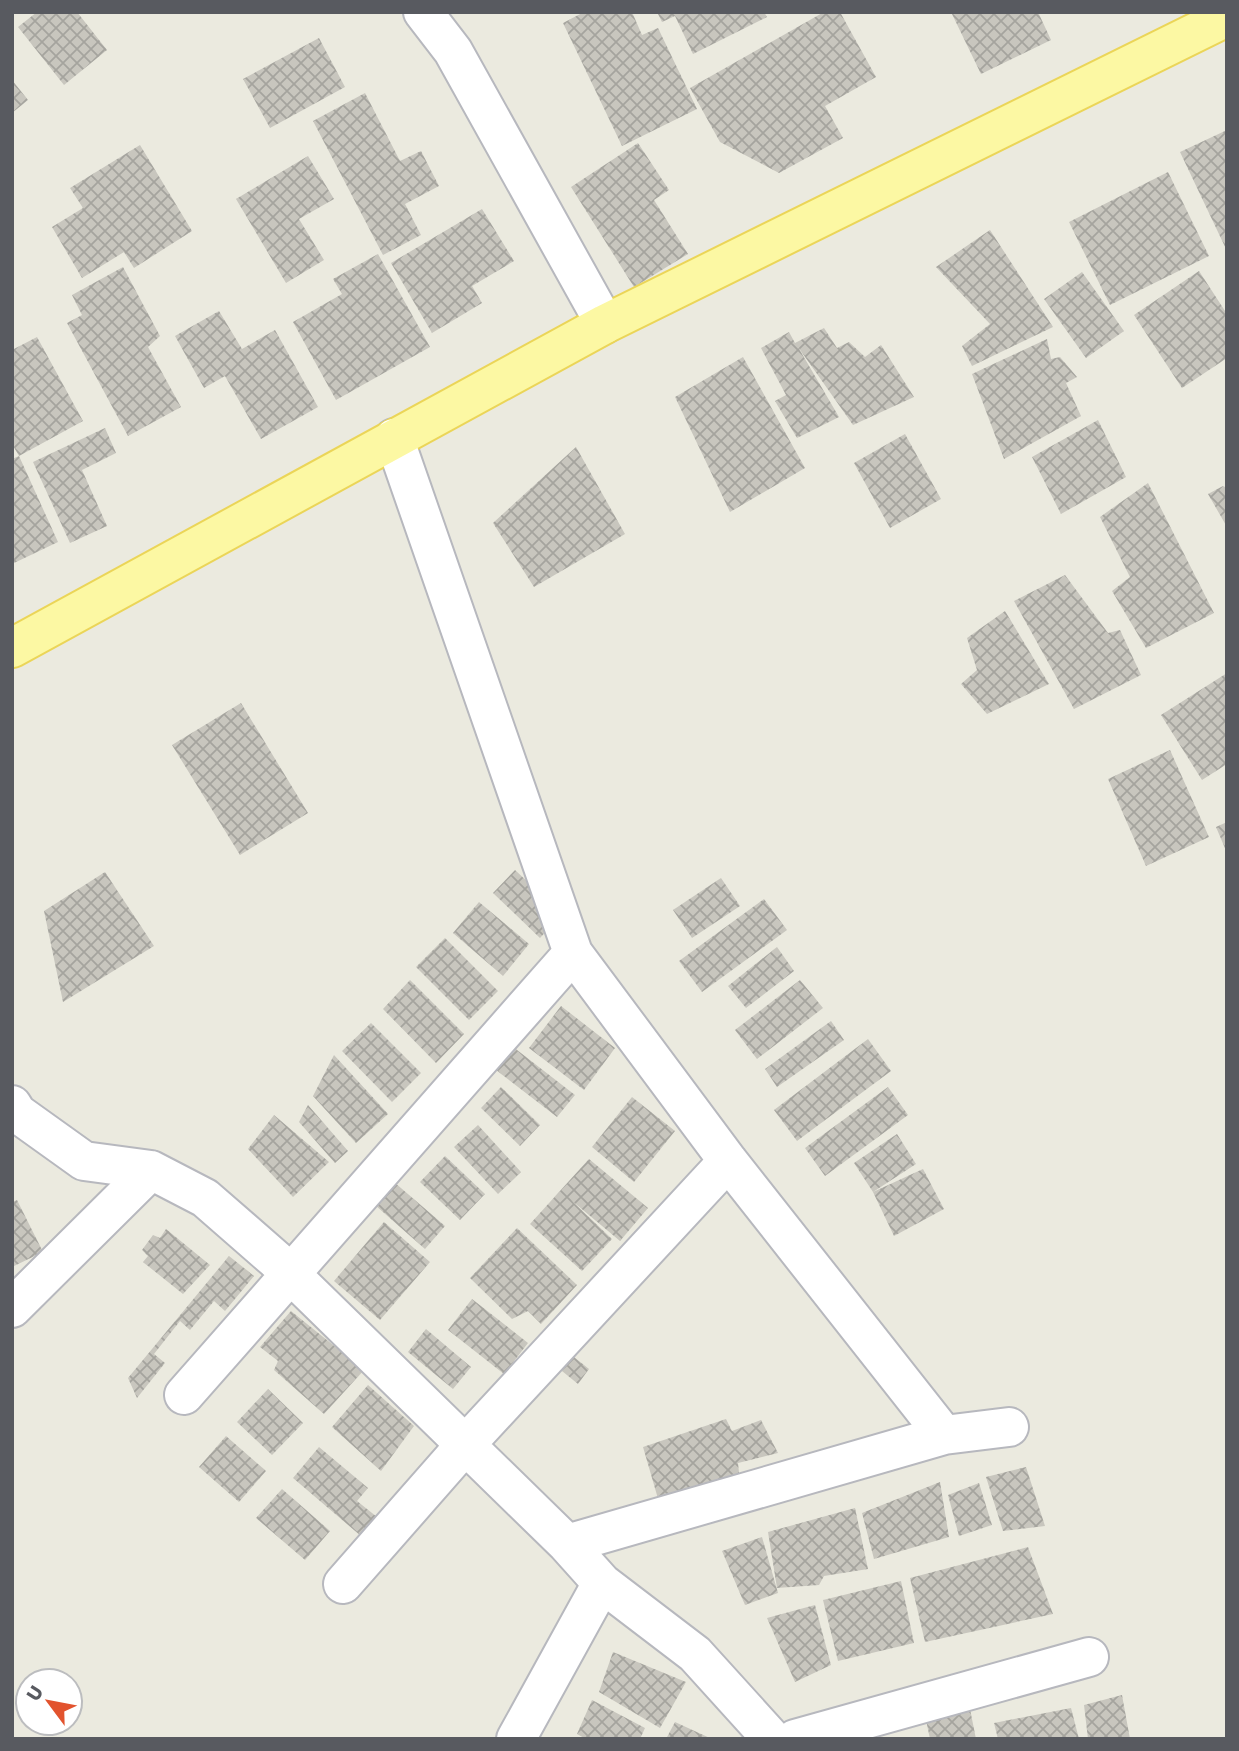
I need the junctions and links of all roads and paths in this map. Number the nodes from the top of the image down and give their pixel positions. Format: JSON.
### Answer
{"nodes":[{"id":1,"x":423,"y":12,"type":"edge"},
{"id":2,"x":1227,"y":17,"type":"edge"},
{"id":3,"x":604,"y":324,"type":"junction"},
{"id":4,"x":394,"y":438,"type":"junction"},
{"id":5,"x":12,"y":648,"type":"edge"},
{"id":6,"x":573,"y":953,"type":"junction"},
{"id":7,"x":12,"y":1105,"type":"edge"},
{"id":8,"x":728,"y":1161,"type":"junction"},
{"id":9,"x":151,"y":1170,"type":"junction"},
{"id":10,"x":291,"y":1276,"type":"junction"},
{"id":11,"x":12,"y":1307,"type":"edge"},
{"id":12,"x":184,"y":1395,"type":"dead end"},
{"id":13,"x":1009,"y":1427,"type":"dead end"},
{"id":14,"x":944,"y":1435,"type":"junction"},
{"id":15,"x":465,"y":1444,"type":"junction"},
{"id":16,"x":567,"y":1544,"type":"junction"},
{"id":17,"x":602,"y":1583,"type":"junction"},
{"id":18,"x":343,"y":1584,"type":"dead end"},
{"id":19,"x":1089,"y":1657,"type":"dead end"},
{"id":20,"x":516,"y":1739,"type":"edge"},
{"id":21,"x":772,"y":1739,"type":"edge"},
{"id":22,"x":795,"y":1739,"type":"edge"}],
"edges":[{"from":1,"to":3,"type":"street"},
{"from":2,"to":3,"type":"main road"},
{"from":3,"to":4,"type":"main road"},
{"from":4,"to":5,"type":"main road"},
{"from":4,"to":6,"type":"street"},
{"from":6,"to":8,"type":"street"},
{"from":6,"to":10,"type":"street"},
{"from":7,"to":9,"type":"street"},
{"from":8,"to":14,"type":"street"},
{"from":8,"to":15,"type":"street"},
{"from":9,"to":10,"type":"street"},
{"from":9,"to":11,"type":"street"},
{"from":10,"to":12,"type":"street"},
{"from":10,"to":15,"type":"street"},
{"from":13,"to":14,"type":"street"},
{"from":14,"to":16,"type":"street"},
{"from":15,"to":16,"type":"street"},
{"from":15,"to":18,"type":"street"},
{"from":16,"to":17,"type":"street"},
{"from":17,"to":20,"type":"street"},
{"from":17,"to":21,"type":"street"},
{"from":19,"to":22,"type":"street"}]}
